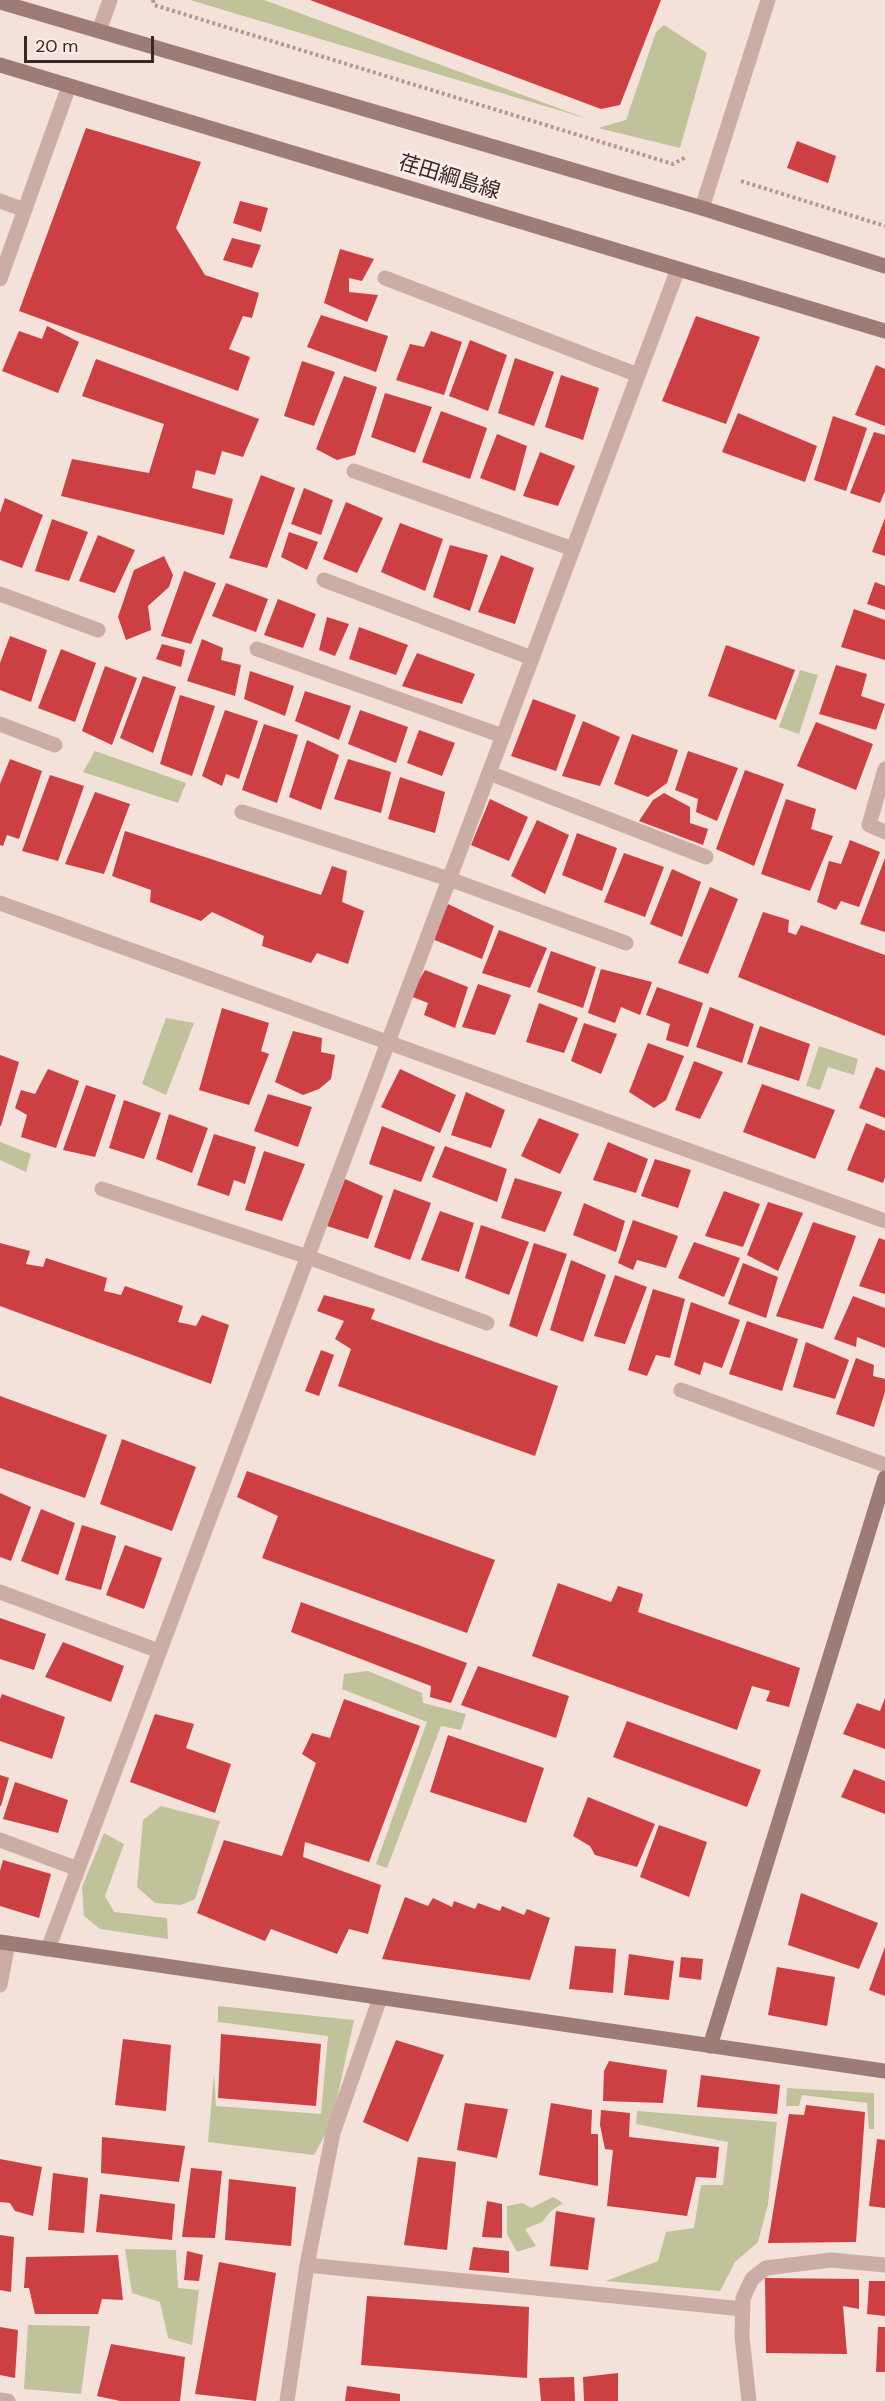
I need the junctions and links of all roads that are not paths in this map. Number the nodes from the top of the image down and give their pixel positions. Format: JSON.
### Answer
{"nodes":[{"id":1,"x":110,"y":0,"type":"edge"},
{"id":2,"x":768,"y":0,"type":"edge"},
{"id":3,"x":0,"y":2,"type":"edge"},
{"id":4,"x":99,"y":31,"type":"junction"},
{"id":5,"x":0,"y":65,"type":"edge"},
{"id":6,"x":69,"y":86,"type":"junction"},
{"id":7,"x":0,"y":201,"type":"edge"},
{"id":8,"x":702,"y":208,"type":"junction"},
{"id":9,"x":25,"y":210,"type":"junction"},
{"id":10,"x":885,"y":266,"type":"edge"},
{"id":11,"x":678,"y":269,"type":"junction"},
{"id":12,"x":385,"y":278,"type":"dead end"},
{"id":13,"x":0,"y":279,"type":"edge"},
{"id":14,"x":885,"y":331,"type":"edge"},
{"id":15,"x":638,"y":375,"type":"junction"},
{"id":16,"x":354,"y":471,"type":"dead end"},
{"id":17,"x":573,"y":549,"type":"junction"},
{"id":18,"x":324,"y":580,"type":"dead end"},
{"id":19,"x":0,"y":594,"type":"edge"},
{"id":20,"x":98,"y":630,"type":"dead end"},
{"id":21,"x":257,"y":649,"type":"dead end"},
{"id":22,"x":532,"y":658,"type":"junction"},
{"id":23,"x":0,"y":724,"type":"edge"},
{"id":24,"x":503,"y":736,"type":"junction"},
{"id":25,"x":55,"y":745,"type":"dead end"},
{"id":26,"x":885,"y":769,"type":"edge"},
{"id":27,"x":489,"y":773,"type":"junction"},
{"id":28,"x":242,"y":812,"type":"dead end"},
{"id":29,"x":885,"y":832,"type":"edge"},
{"id":30,"x":706,"y":857,"type":"dead end"},
{"id":31,"x":449,"y":879,"type":"junction"},
{"id":32,"x":0,"y":903,"type":"edge"},
{"id":33,"x":626,"y":944,"type":"dead end"},
{"id":34,"x":388,"y":1043,"type":"junction"},
{"id":35,"x":102,"y":1189,"type":"dead end"},
{"id":36,"x":885,"y":1221,"type":"edge"},
{"id":37,"x":308,"y":1257,"type":"junction"},
{"id":38,"x":487,"y":1323,"type":"dead end"},
{"id":39,"x":681,"y":1390,"type":"dead end"},
{"id":40,"x":885,"y":1465,"type":"edge"},
{"id":41,"x":885,"y":1479,"type":"edge"},
{"id":42,"x":0,"y":1592,"type":"edge"},
{"id":43,"x":159,"y":1651,"type":"junction"},
{"id":44,"x":0,"y":1840,"type":"edge"},
{"id":45,"x":78,"y":1869,"type":"junction"},
{"id":46,"x":4,"y":1942,"type":"edge"},
{"id":47,"x":48,"y":1949,"type":"junction"},
{"id":48,"x":0,"y":1985,"type":"edge"},
{"id":49,"x":380,"y":1998,"type":"junction"},
{"id":50,"x":710,"y":2046,"type":"junction"},
{"id":51,"x":885,"y":2071,"type":"edge"},
{"id":52,"x":307,"y":2265,"type":"junction"},
{"id":53,"x":885,"y":2265,"type":"edge"},
{"id":54,"x":743,"y":2309,"type":"junction"},
{"id":55,"x":0,"y":2400,"type":"edge"},
{"id":56,"x":8,"y":2401,"type":"edge"},
{"id":57,"x":287,"y":2401,"type":"edge"},
{"id":58,"x":749,"y":2401,"type":"edge"}],
"edges":[{"from":1,"to":4,"type":"street"},
{"from":2,"to":8,"type":"street"},
{"from":3,"to":4,"type":"main road","name":"荏田綱島線"},
{"from":4,"to":8,"type":"main road","name":"荏田綱島線"},
{"from":5,"to":6,"type":"main road","name":"荏田綱島線"},
{"from":6,"to":9,"type":"street"},
{"from":6,"to":11,"type":"main road","name":"荏田綱島線"},
{"from":7,"to":9,"type":"street"},
{"from":8,"to":10,"type":"main road","name":"荏田綱島線"},
{"from":9,"to":13,"type":"street"},
{"from":11,"to":14,"type":"main road","name":"荏田綱島線"},
{"from":11,"to":15,"type":"street"},
{"from":12,"to":15,"type":"street"},
{"from":15,"to":17,"type":"street"},
{"from":16,"to":17,"type":"street"},
{"from":17,"to":22,"type":"street"},
{"from":18,"to":22,"type":"street"},
{"from":19,"to":20,"type":"street"},
{"from":21,"to":24,"type":"street"},
{"from":22,"to":24,"type":"street"},
{"from":23,"to":25,"type":"street"},
{"from":24,"to":27,"type":"street"},
{"from":26,"to":29,"type":"street"},
{"from":27,"to":30,"type":"street"},
{"from":27,"to":31,"type":"street"},
{"from":28,"to":31,"type":"street"},
{"from":31,"to":33,"type":"street"},
{"from":31,"to":34,"type":"street"},
{"from":32,"to":34,"type":"street"},
{"from":34,"to":36,"type":"street"},
{"from":34,"to":37,"type":"street"},
{"from":35,"to":37,"type":"street"},
{"from":37,"to":38,"type":"street"},
{"from":37,"to":43,"type":"street"},
{"from":39,"to":40,"type":"street"},
{"from":41,"to":50,"type":"main road"},
{"from":42,"to":43,"type":"street"},
{"from":43,"to":45,"type":"street"},
{"from":44,"to":45,"type":"street"},
{"from":45,"to":47,"type":"street"},
{"from":46,"to":47,"type":"main road"},
{"from":46,"to":48,"type":"street"},
{"from":47,"to":49,"type":"main road"},
{"from":49,"to":50,"type":"main road"},
{"from":49,"to":52,"type":"street"},
{"from":50,"to":51,"type":"main road"},
{"from":52,"to":54,"type":"street"},
{"from":52,"to":57,"type":"street"},
{"from":53,"to":54,"type":"street"},
{"from":54,"to":58,"type":"street"},
{"from":55,"to":56,"type":"street"}]}
